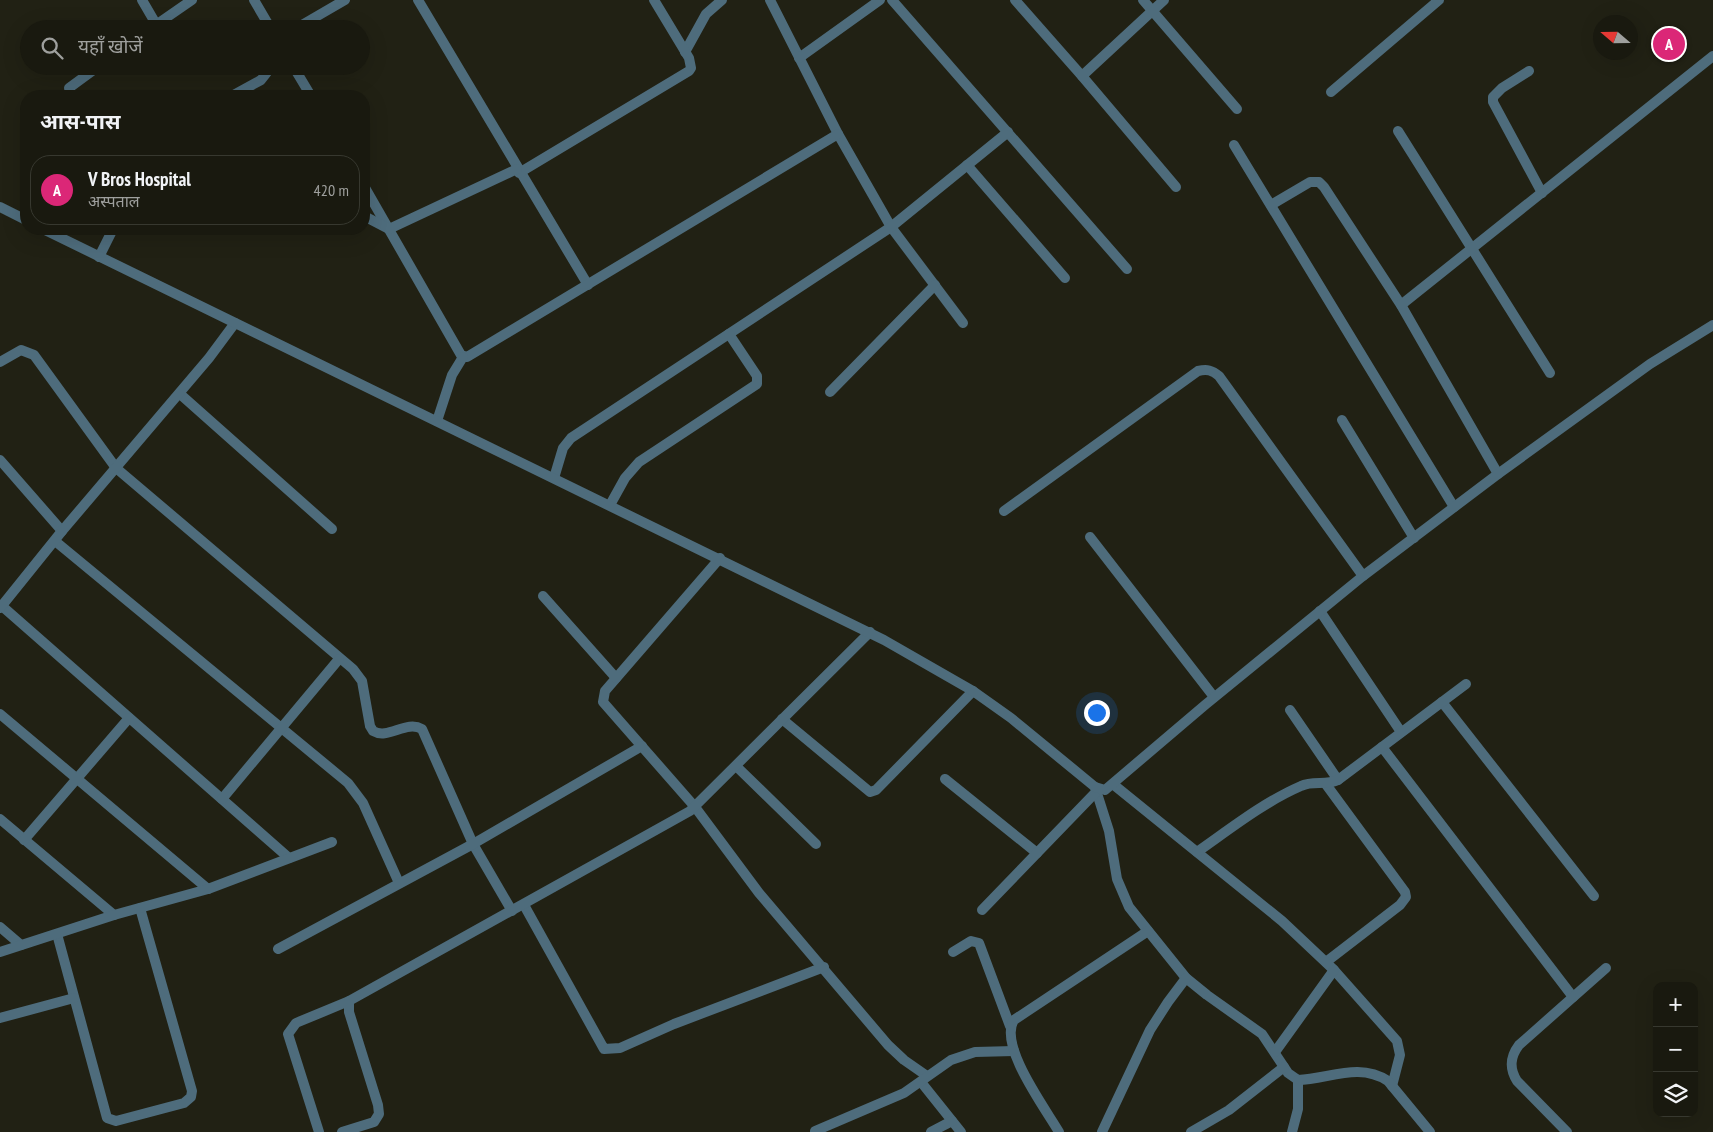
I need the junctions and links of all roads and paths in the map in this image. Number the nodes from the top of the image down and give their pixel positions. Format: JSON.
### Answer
{"nodes":[{"id":1,"x":142,"y":0,"type":"edge"},
{"id":2,"x":192,"y":0,"type":"edge"},
{"id":3,"x":254,"y":0,"type":"edge"},
{"id":4,"x":345,"y":0,"type":"edge"},
{"id":5,"x":418,"y":0,"type":"edge"},
{"id":6,"x":654,"y":0,"type":"edge"},
{"id":7,"x":722,"y":0,"type":"edge"},
{"id":8,"x":770,"y":0,"type":"edge"},
{"id":9,"x":880,"y":0,"type":"edge"},
{"id":10,"x":892,"y":0,"type":"edge"},
{"id":11,"x":1015,"y":0,"type":"edge"},
{"id":12,"x":1143,"y":0,"type":"edge"},
{"id":13,"x":1164,"y":0,"type":"edge"},
{"id":14,"x":1439,"y":0,"type":"edge"},
{"id":15,"x":1152,"y":11,"type":"junction"},
{"id":16,"x":150,"y":20,"type":"edge"},
{"id":17,"x":162,"y":20,"type":"edge"},
{"id":18,"x":266,"y":20,"type":"edge"},
{"id":19,"x":311,"y":20,"type":"edge"},
{"id":20,"x":686,"y":52,"type":"junction"},
{"id":21,"x":1713,"y":56,"type":"edge"},
{"id":22,"x":799,"y":58,"type":"junction"},
{"id":23,"x":1529,"y":71,"type":"dead end"},
{"id":24,"x":87,"y":75,"type":"edge"},
{"id":25,"x":265,"y":75,"type":"edge"},
{"id":26,"x":298,"y":75,"type":"edge"},
{"id":27,"x":1082,"y":76,"type":"junction"},
{"id":28,"x":69,"y":88,"type":"dead end"},
{"id":29,"x":243,"y":90,"type":"edge"},
{"id":30,"x":307,"y":90,"type":"edge"},
{"id":31,"x":1331,"y":92,"type":"dead end"},
{"id":32,"x":1237,"y":109,"type":"dead end"},
{"id":33,"x":1398,"y":131,"type":"dead end"},
{"id":34,"x":1008,"y":132,"type":"junction"},
{"id":35,"x":838,"y":134,"type":"junction"},
{"id":36,"x":1234,"y":145,"type":"dead end"},
{"id":37,"x":967,"y":165,"type":"junction"},
{"id":38,"x":518,"y":171,"type":"junction"},
{"id":39,"x":1176,"y":186,"type":"dead end"},
{"id":40,"x":1542,"y":192,"type":"junction"},
{"id":41,"x":370,"y":196,"type":"edge"},
{"id":42,"x":1271,"y":205,"type":"junction"},
{"id":43,"x":0,"y":207,"type":"edge"},
{"id":44,"x":20,"y":217,"type":"edge"},
{"id":45,"x":370,"y":219,"type":"edge"},
{"id":46,"x":891,"y":227,"type":"junction"},
{"id":47,"x":389,"y":229,"type":"junction"},
{"id":48,"x":55,"y":235,"type":"edge"},
{"id":49,"x":110,"y":235,"type":"edge"},
{"id":50,"x":1472,"y":248,"type":"junction"},
{"id":51,"x":99,"y":257,"type":"junction"},
{"id":52,"x":1127,"y":269,"type":"dead end"},
{"id":53,"x":1065,"y":278,"type":"dead end"},
{"id":54,"x":588,"y":285,"type":"junction"},
{"id":55,"x":935,"y":285,"type":"junction"},
{"id":56,"x":1401,"y":305,"type":"junction"},
{"id":57,"x":235,"y":323,"type":"junction"},
{"id":58,"x":964,"y":323,"type":"dead end"},
{"id":59,"x":1713,"y":326,"type":"edge"},
{"id":60,"x":729,"y":334,"type":"junction"},
{"id":61,"x":463,"y":357,"type":"junction"},
{"id":62,"x":0,"y":362,"type":"edge"},
{"id":63,"x":1550,"y":373,"type":"dead end"},
{"id":64,"x":830,"y":392,"type":"dead end"},
{"id":65,"x":180,"y":394,"type":"junction"},
{"id":66,"x":1342,"y":420,"type":"dead end"},
{"id":67,"x":437,"y":421,"type":"junction"},
{"id":68,"x":0,"y":460,"type":"edge"},
{"id":69,"x":116,"y":468,"type":"junction"},
{"id":70,"x":1498,"y":474,"type":"junction"},
{"id":71,"x":554,"y":478,"type":"junction"},
{"id":72,"x":610,"y":505,"type":"junction"},
{"id":73,"x":1454,"y":507,"type":"junction"},
{"id":74,"x":1004,"y":511,"type":"dead end"},
{"id":75,"x":332,"y":529,"type":"dead end"},
{"id":76,"x":62,"y":532,"type":"junction"},
{"id":77,"x":1090,"y":537,"type":"dead end"},
{"id":78,"x":1414,"y":538,"type":"junction"},
{"id":79,"x":55,"y":541,"type":"junction"},
{"id":80,"x":720,"y":558,"type":"junction"},
{"id":81,"x":1363,"y":576,"type":"junction"},
{"id":82,"x":543,"y":596,"type":"dead end"},
{"id":83,"x":1,"y":607,"type":"edge"},
{"id":84,"x":1320,"y":611,"type":"junction"},
{"id":85,"x":870,"y":632,"type":"junction"},
{"id":86,"x":339,"y":659,"type":"junction"},
{"id":87,"x":616,"y":678,"type":"junction"},
{"id":88,"x":1466,"y":684,"type":"dead end"},
{"id":89,"x":973,"y":691,"type":"junction"},
{"id":90,"x":1214,"y":697,"type":"junction"},
{"id":91,"x":1442,"y":702,"type":"junction"},
{"id":92,"x":1290,"y":710,"type":"dead end"},
{"id":93,"x":0,"y":714,"type":"edge"},
{"id":94,"x":130,"y":718,"type":"junction"},
{"id":95,"x":782,"y":719,"type":"junction"},
{"id":96,"x":281,"y":728,"type":"junction"},
{"id":97,"x":1401,"y":732,"type":"junction"},
{"id":98,"x":642,"y":746,"type":"junction"},
{"id":99,"x":1382,"y":747,"type":"junction"},
{"id":100,"x":736,"y":766,"type":"junction"},
{"id":101,"x":77,"y":779,"type":"junction"},
{"id":102,"x":945,"y":779,"type":"dead end"},
{"id":103,"x":1338,"y":780,"type":"junction"},
{"id":104,"x":1325,"y":784,"type":"junction"},
{"id":105,"x":1114,"y":785,"type":"junction"},
{"id":106,"x":1096,"y":789,"type":"junction"},
{"id":107,"x":222,"y":799,"type":"junction"},
{"id":108,"x":695,"y":807,"type":"junction"},
{"id":109,"x":0,"y":820,"type":"edge"},
{"id":110,"x":24,"y":840,"type":"junction"},
{"id":111,"x":332,"y":842,"type":"dead end"},
{"id":112,"x":472,"y":844,"type":"junction"},
{"id":113,"x":816,"y":844,"type":"dead end"},
{"id":114,"x":1197,"y":852,"type":"junction"},
{"id":115,"x":1037,"y":853,"type":"junction"},
{"id":116,"x":289,"y":858,"type":"junction"},
{"id":117,"x":399,"y":883,"type":"junction"},
{"id":118,"x":208,"y":889,"type":"junction"},
{"id":119,"x":1594,"y":896,"type":"dead end"},
{"id":120,"x":524,"y":905,"type":"junction"},
{"id":121,"x":140,"y":908,"type":"junction"},
{"id":122,"x":982,"y":910,"type":"dead end"},
{"id":123,"x":512,"y":911,"type":"junction"},
{"id":124,"x":114,"y":915,"type":"junction"},
{"id":125,"x":0,"y":927,"type":"edge"},
{"id":126,"x":1148,"y":932,"type":"junction"},
{"id":127,"x":57,"y":934,"type":"junction"},
{"id":128,"x":21,"y":945,"type":"junction"},
{"id":129,"x":278,"y":949,"type":"dead end"},
{"id":130,"x":0,"y":952,"type":"edge"},
{"id":131,"x":953,"y":952,"type":"dead end"},
{"id":132,"x":1326,"y":962,"type":"junction"},
{"id":133,"x":824,"y":967,"type":"junction"},
{"id":134,"x":1606,"y":968,"type":"dead end"},
{"id":135,"x":1334,"y":970,"type":"junction"},
{"id":136,"x":1186,"y":978,"type":"junction"},
{"id":137,"x":1573,"y":997,"type":"junction"},
{"id":138,"x":74,"y":998,"type":"junction"},
{"id":139,"x":349,"y":1001,"type":"junction"},
{"id":140,"x":0,"y":1018,"type":"edge"},
{"id":141,"x":1010,"y":1026,"type":"junction"},
{"id":142,"x":1014,"y":1051,"type":"junction"},
{"id":143,"x":1275,"y":1052,"type":"junction"},
{"id":144,"x":1284,"y":1067,"type":"junction"},
{"id":145,"x":924,"y":1079,"type":"junction"},
{"id":146,"x":1298,"y":1080,"type":"junction"},
{"id":147,"x":1392,"y":1086,"type":"junction"},
{"id":148,"x":952,"y":1120,"type":"junction"},
{"id":149,"x":815,"y":1131,"type":"edge"},
{"id":150,"x":318,"y":1132,"type":"edge"},
{"id":151,"x":342,"y":1132,"type":"edge"},
{"id":152,"x":931,"y":1132,"type":"edge"},
{"id":153,"x":961,"y":1132,"type":"edge"},
{"id":154,"x":1060,"y":1132,"type":"edge"},
{"id":155,"x":1102,"y":1132,"type":"edge"},
{"id":156,"x":1191,"y":1132,"type":"edge"},
{"id":157,"x":1292,"y":1132,"type":"edge"},
{"id":158,"x":1430,"y":1132,"type":"edge"},
{"id":159,"x":1567,"y":1132,"type":"edge"}],
"edges":[{"from":1,"to":16,"type":"street"},
{"from":2,"to":17,"type":"street"},
{"from":3,"to":18,"type":"street"},
{"from":4,"to":19,"type":"street"},
{"from":5,"to":38,"type":"street"},
{"from":6,"to":20,"type":"street"},
{"from":7,"to":20,"type":"street"},
{"from":8,"to":22,"type":"street"},
{"from":9,"to":22,"type":"street"},
{"from":10,"to":34,"type":"street"},
{"from":11,"to":27,"type":"street"},
{"from":12,"to":15,"type":"street"},
{"from":13,"to":15,"type":"street"},
{"from":14,"to":31,"type":"street"},
{"from":15,"to":27,"type":"street"},
{"from":15,"to":32,"type":"street"},
{"from":20,"to":38,"type":"street"},
{"from":21,"to":40,"type":"street"},
{"from":22,"to":35,"type":"street"},
{"from":23,"to":40,"type":"street"},
{"from":24,"to":28,"type":"street"},
{"from":25,"to":29,"type":"street"},
{"from":26,"to":30,"type":"street"},
{"from":27,"to":39,"type":"street"},
{"from":33,"to":50,"type":"street"},
{"from":34,"to":37,"type":"street"},
{"from":34,"to":52,"type":"street"},
{"from":35,"to":46,"type":"street"},
{"from":35,"to":54,"type":"street"},
{"from":36,"to":42,"type":"street"},
{"from":37,"to":46,"type":"street"},
{"from":37,"to":53,"type":"street"},
{"from":38,"to":47,"type":"street"},
{"from":38,"to":54,"type":"street"},
{"from":40,"to":50,"type":"street"},
{"from":41,"to":47,"type":"street"},
{"from":42,"to":56,"type":"street"},
{"from":42,"to":73,"type":"street"},
{"from":43,"to":44,"type":"street"},
{"from":45,"to":47,"type":"street"},
{"from":46,"to":55,"type":"street"},
{"from":46,"to":60,"type":"street"},
{"from":47,"to":61,"type":"street"},
{"from":48,"to":51,"type":"street"},
{"from":49,"to":51,"type":"street"},
{"from":50,"to":56,"type":"street"},
{"from":50,"to":63,"type":"street"},
{"from":51,"to":57,"type":"street"},
{"from":54,"to":61,"type":"street"},
{"from":55,"to":58,"type":"street"},
{"from":55,"to":64,"type":"street"},
{"from":56,"to":70,"type":"street"},
{"from":57,"to":65,"type":"street"},
{"from":57,"to":67,"type":"street"},
{"from":59,"to":70,"type":"street"},
{"from":60,"to":71,"type":"street"},
{"from":60,"to":72,"type":"street"},
{"from":61,"to":67,"type":"street"},
{"from":62,"to":69,"type":"street"},
{"from":65,"to":69,"type":"street"},
{"from":65,"to":75,"type":"street"},
{"from":66,"to":78,"type":"street"},
{"from":67,"to":71,"type":"street"},
{"from":68,"to":76,"type":"street"},
{"from":69,"to":76,"type":"street"},
{"from":69,"to":86,"type":"street"},
{"from":70,"to":73,"type":"street"},
{"from":71,"to":72,"type":"street"},
{"from":72,"to":80,"type":"street"},
{"from":73,"to":78,"type":"street"},
{"from":74,"to":81,"type":"street"},
{"from":76,"to":79,"type":"street"},
{"from":77,"to":90,"type":"street"},
{"from":78,"to":81,"type":"street"},
{"from":79,"to":83,"type":"street"},
{"from":79,"to":96,"type":"street"},
{"from":80,"to":85,"type":"street"},
{"from":80,"to":87,"type":"street"},
{"from":81,"to":84,"type":"street"},
{"from":82,"to":87,"type":"street"},
{"from":83,"to":94,"type":"street"},
{"from":84,"to":90,"type":"street"},
{"from":84,"to":97,"type":"street"},
{"from":85,"to":89,"type":"street"},
{"from":85,"to":95,"type":"street"},
{"from":86,"to":96,"type":"street"},
{"from":86,"to":112,"type":"street"},
{"from":87,"to":98,"type":"street"},
{"from":88,"to":91,"type":"street"},
{"from":89,"to":95,"type":"street"},
{"from":89,"to":106,"type":"street"},
{"from":90,"to":105,"type":"street"},
{"from":91,"to":97,"type":"street"},
{"from":91,"to":119,"type":"street"},
{"from":92,"to":103,"type":"street"},
{"from":93,"to":101,"type":"street"},
{"from":94,"to":101,"type":"street"},
{"from":94,"to":107,"type":"street"},
{"from":95,"to":100,"type":"street"},
{"from":96,"to":107,"type":"street"},
{"from":96,"to":117,"type":"street"},
{"from":97,"to":99,"type":"street"},
{"from":98,"to":108,"type":"street"},
{"from":98,"to":112,"type":"street"},
{"from":99,"to":103,"type":"street"},
{"from":99,"to":137,"type":"street"},
{"from":100,"to":108,"type":"street"},
{"from":100,"to":113,"type":"street"},
{"from":101,"to":110,"type":"street"},
{"from":101,"to":118,"type":"street"},
{"from":102,"to":115,"type":"street"},
{"from":103,"to":104,"type":"street"},
{"from":104,"to":114,"type":"street"},
{"from":104,"to":132,"type":"street"},
{"from":105,"to":106,"type":"street"},
{"from":105,"to":114,"type":"street"},
{"from":106,"to":115,"type":"street"},
{"from":106,"to":126,"type":"street"},
{"from":107,"to":116,"type":"street"},
{"from":108,"to":120,"type":"street"},
{"from":108,"to":133,"type":"street"},
{"from":109,"to":110,"type":"street"},
{"from":110,"to":124,"type":"street"},
{"from":111,"to":116,"type":"street"},
{"from":112,"to":117,"type":"street"},
{"from":112,"to":123,"type":"street"},
{"from":114,"to":132,"type":"street"},
{"from":115,"to":122,"type":"street"},
{"from":116,"to":118,"type":"street"},
{"from":117,"to":129,"type":"street"},
{"from":118,"to":121,"type":"street"},
{"from":120,"to":123,"type":"street"},
{"from":120,"to":133,"type":"street"},
{"from":121,"to":124,"type":"street"},
{"from":121,"to":138,"type":"street"},
{"from":123,"to":139,"type":"street"},
{"from":124,"to":127,"type":"street"},
{"from":125,"to":128,"type":"street"},
{"from":126,"to":136,"type":"street"},
{"from":126,"to":141,"type":"street"},
{"from":127,"to":128,"type":"street"},
{"from":127,"to":138,"type":"street"},
{"from":128,"to":130,"type":"street"},
{"from":131,"to":141,"type":"street"},
{"from":132,"to":135,"type":"street"},
{"from":133,"to":145,"type":"street"},
{"from":134,"to":137,"type":"street"},
{"from":135,"to":143,"type":"street"},
{"from":135,"to":147,"type":"street"},
{"from":136,"to":143,"type":"street"},
{"from":136,"to":155,"type":"street"},
{"from":137,"to":159,"type":"street"},
{"from":138,"to":140,"type":"street"},
{"from":139,"to":150,"type":"street"},
{"from":139,"to":151,"type":"street"},
{"from":141,"to":142,"type":"street"},
{"from":142,"to":145,"type":"street"},
{"from":142,"to":154,"type":"street"},
{"from":143,"to":144,"type":"street"},
{"from":144,"to":146,"type":"street"},
{"from":144,"to":156,"type":"street"},
{"from":145,"to":148,"type":"street"},
{"from":145,"to":149,"type":"street"},
{"from":146,"to":147,"type":"street"},
{"from":146,"to":157,"type":"street"},
{"from":147,"to":158,"type":"street"},
{"from":148,"to":152,"type":"street"},
{"from":148,"to":153,"type":"street"}]}
